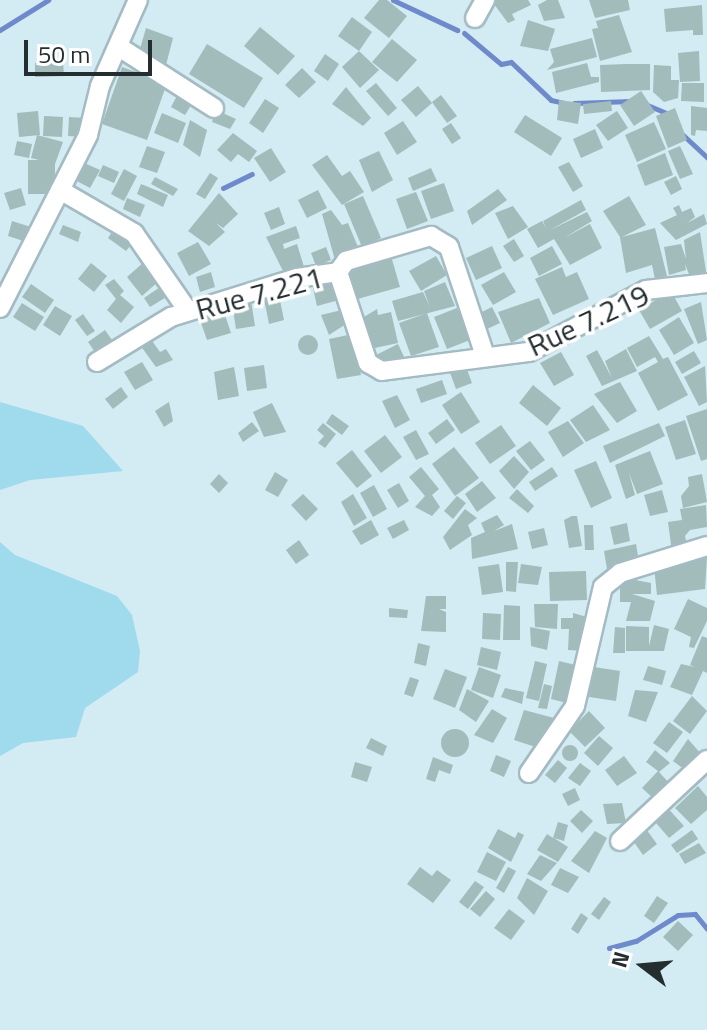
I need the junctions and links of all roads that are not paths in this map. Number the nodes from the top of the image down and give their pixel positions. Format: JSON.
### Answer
{"nodes":[{"id":1,"x":138,"y":0,"type":"edge"},
{"id":2,"x":485,"y":0,"type":"edge"},
{"id":3,"x":475,"y":18,"type":"dead end"},
{"id":4,"x":119,"y":47,"type":"junction"},
{"id":5,"x":214,"y":108,"type":"dead end"},
{"id":6,"x":60,"y":190,"type":"junction"},
{"id":7,"x":338,"y":272,"type":"junction"},
{"id":8,"x":707,"y":283,"type":"edge"},
{"id":9,"x":0,"y":308,"type":"edge"},
{"id":10,"x":188,"y":311,"type":"junction"},
{"id":11,"x":485,"y":356,"type":"junction"},
{"id":12,"x":97,"y":362,"type":"dead end"},
{"id":13,"x":707,"y":546,"type":"edge"},
{"id":14,"x":707,"y":760,"type":"edge"},
{"id":15,"x":529,"y":773,"type":"dead end"},
{"id":16,"x":620,"y":841,"type":"dead end"}],
"edges":[{"from":1,"to":4,"type":"street"},
{"from":2,"to":3,"type":"street"},
{"from":4,"to":5,"type":"street"},
{"from":4,"to":6,"type":"street"},
{"from":6,"to":9,"type":"street"},
{"from":6,"to":10,"type":"street"},
{"from":7,"to":10,"type":"street","name":"Rue 7.221"},
{"from":7,"to":11,"type":"street","name":"Rue 7.219"},
{"from":7,"to":11,"type":"street","name":"Rue 7.221"},
{"from":8,"to":11,"type":"street","name":"Rue 7.219"},
{"from":10,"to":12,"type":"street","name":"Rue 7.221"},
{"from":13,"to":15,"type":"street"},
{"from":14,"to":16,"type":"street"}]}
